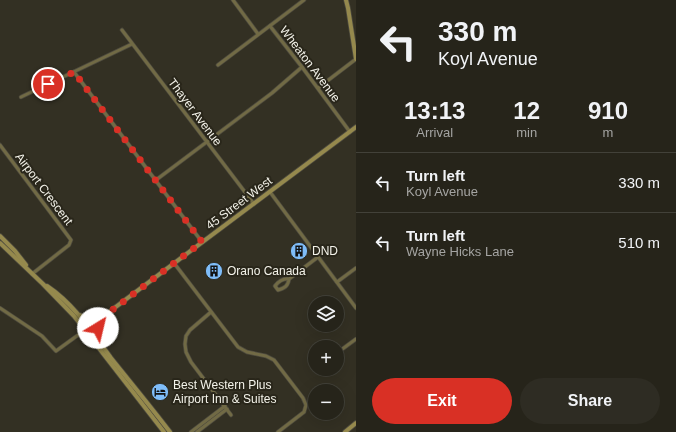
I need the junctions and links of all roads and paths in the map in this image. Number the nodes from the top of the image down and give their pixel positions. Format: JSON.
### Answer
{"nodes":[{"id":1,"x":232,"y":0,"type":"edge"},
{"id":2,"x":304,"y":0,"type":"edge"},
{"id":3,"x":346,"y":0,"type":"edge"},
{"id":4,"x":270,"y":26,"type":"junction"},
{"id":5,"x":122,"y":30,"type":"dead end"},
{"id":6,"x":258,"y":34,"type":"junction"},
{"id":7,"x":132,"y":44,"type":"junction"},
{"id":8,"x":356,"y":59,"type":"edge"},
{"id":9,"x":218,"y":64,"type":"dead end"},
{"id":10,"x":302,"y":67,"type":"junction"},
{"id":11,"x":74,"y":72,"type":"junction"},
{"id":12,"x":318,"y":88,"type":"junction"},
{"id":13,"x":21,"y":97,"type":"dead end"},
{"id":14,"x":356,"y":127,"type":"edge"},
{"id":15,"x":350,"y":132,"type":"junction"},
{"id":16,"x":207,"y":142,"type":"junction"},
{"id":17,"x":0,"y":145,"type":"edge"},
{"id":18,"x":156,"y":180,"type":"junction"},
{"id":19,"x":270,"y":192,"type":"junction"},
{"id":20,"x":254,"y":204,"type":"junction"},
{"id":21,"x":0,"y":236,"type":"edge"},
{"id":22,"x":202,"y":242,"type":"junction"},
{"id":23,"x":0,"y":243,"type":"edge"},
{"id":24,"x":318,"y":257,"type":"junction"},
{"id":25,"x":174,"y":263,"type":"junction"},
{"id":26,"x":356,"y":268,"type":"edge"},
{"id":27,"x":31,"y":273,"type":"junction"},
{"id":28,"x":289,"y":279,"type":"junction"},
{"id":29,"x":337,"y":282,"type":"junction"},
{"id":30,"x":43,"y":284,"type":"junction"},
{"id":31,"x":0,"y":308,"type":"edge"},
{"id":32,"x":356,"y":308,"type":"edge"},
{"id":33,"x":211,"y":312,"type":"junction"},
{"id":34,"x":78,"y":313,"type":"junction"},
{"id":35,"x":104,"y":316,"type":"junction"},
{"id":36,"x":86,"y":329,"type":"junction"},
{"id":37,"x":356,"y":339,"type":"edge"},
{"id":38,"x":103,"y":346,"type":"junction"},
{"id":39,"x":344,"y":348,"type":"edge"},
{"id":40,"x":226,"y":408,"type":"junction"},
{"id":41,"x":231,"y":415,"type":"dead end"},
{"id":42,"x":356,"y":423,"type":"edge"},
{"id":43,"x":279,"y":431,"type":"edge"},
{"id":44,"x":164,"y":432,"type":"edge"},
{"id":45,"x":170,"y":432,"type":"edge"},
{"id":46,"x":191,"y":432,"type":"edge"},
{"id":47,"x":197,"y":432,"type":"edge"},
{"id":48,"x":345,"y":432,"type":"edge"}],
"edges":[{"from":1,"to":6,"type":"street"},
{"from":2,"to":4,"type":"street"},
{"from":3,"to":8,"type":"main road"},
{"from":4,"to":6,"type":"street"},
{"from":4,"to":10,"type":"street","name":"Wheaton Avenue"},
{"from":5,"to":7,"type":"street","name":"Thayer Avenue"},
{"from":6,"to":9,"type":"street"},
{"from":7,"to":11,"type":"street"},
{"from":7,"to":16,"type":"street","name":"Thayer Avenue"},
{"from":8,"to":12,"type":"street"},
{"from":10,"to":12,"type":"street","name":"Wheaton Avenue"},
{"from":10,"to":16,"type":"street"},
{"from":11,"to":13,"type":"street"},
{"from":11,"to":18,"type":"street"},
{"from":12,"to":15,"type":"street","name":"Wheaton Avenue"},
{"from":14,"to":15,"type":"main road","name":"45 Street West"},
{"from":15,"to":19,"type":"main road","name":"45 Street West"},
{"from":16,"to":18,"type":"street"},
{"from":16,"to":20,"type":"street","name":"Thayer Avenue"},
{"from":17,"to":27,"type":"street","name":"Airport Crescent"},
{"from":18,"to":22,"type":"street"},
{"from":19,"to":20,"type":"main road","name":"45 Street West"},
{"from":19,"to":24,"type":"street"},
{"from":20,"to":22,"type":"main road","name":"45 Street West"},
{"from":21,"to":27,"type":"main road"},
{"from":22,"to":25,"type":"main road","name":"45 Street West"},
{"from":23,"to":27,"type":"main road"},
{"from":24,"to":28,"type":"street"},
{"from":24,"to":29,"type":"street"},
{"from":25,"to":33,"type":"street"},
{"from":25,"to":35,"type":"main road","name":"45 Street West"},
{"from":26,"to":29,"type":"street"},
{"from":27,"to":30,"type":"main road"},
{"from":28,"to":28,"type":"street"},
{"from":29,"to":32,"type":"street"},
{"from":30,"to":34,"type":"main road"},
{"from":30,"to":36,"type":"main road"},
{"from":31,"to":36,"type":"street","name":"45 Street West"},
{"from":33,"to":40,"type":"street"},
{"from":33,"to":43,"type":"street"},
{"from":34,"to":35,"type":"main road"},
{"from":34,"to":36,"type":"main road"},
{"from":35,"to":36,"type":"main road","name":"45 Street West"},
{"from":35,"to":38,"type":"main road"},
{"from":36,"to":38,"type":"main road"},
{"from":36,"to":44,"type":"main road"},
{"from":37,"to":39,"type":"street"},
{"from":38,"to":45,"type":"main road"},
{"from":40,"to":41,"type":"street"},
{"from":40,"to":46,"type":"street"},
{"from":40,"to":47,"type":"street"},
{"from":42,"to":48,"type":"main road"}]}
